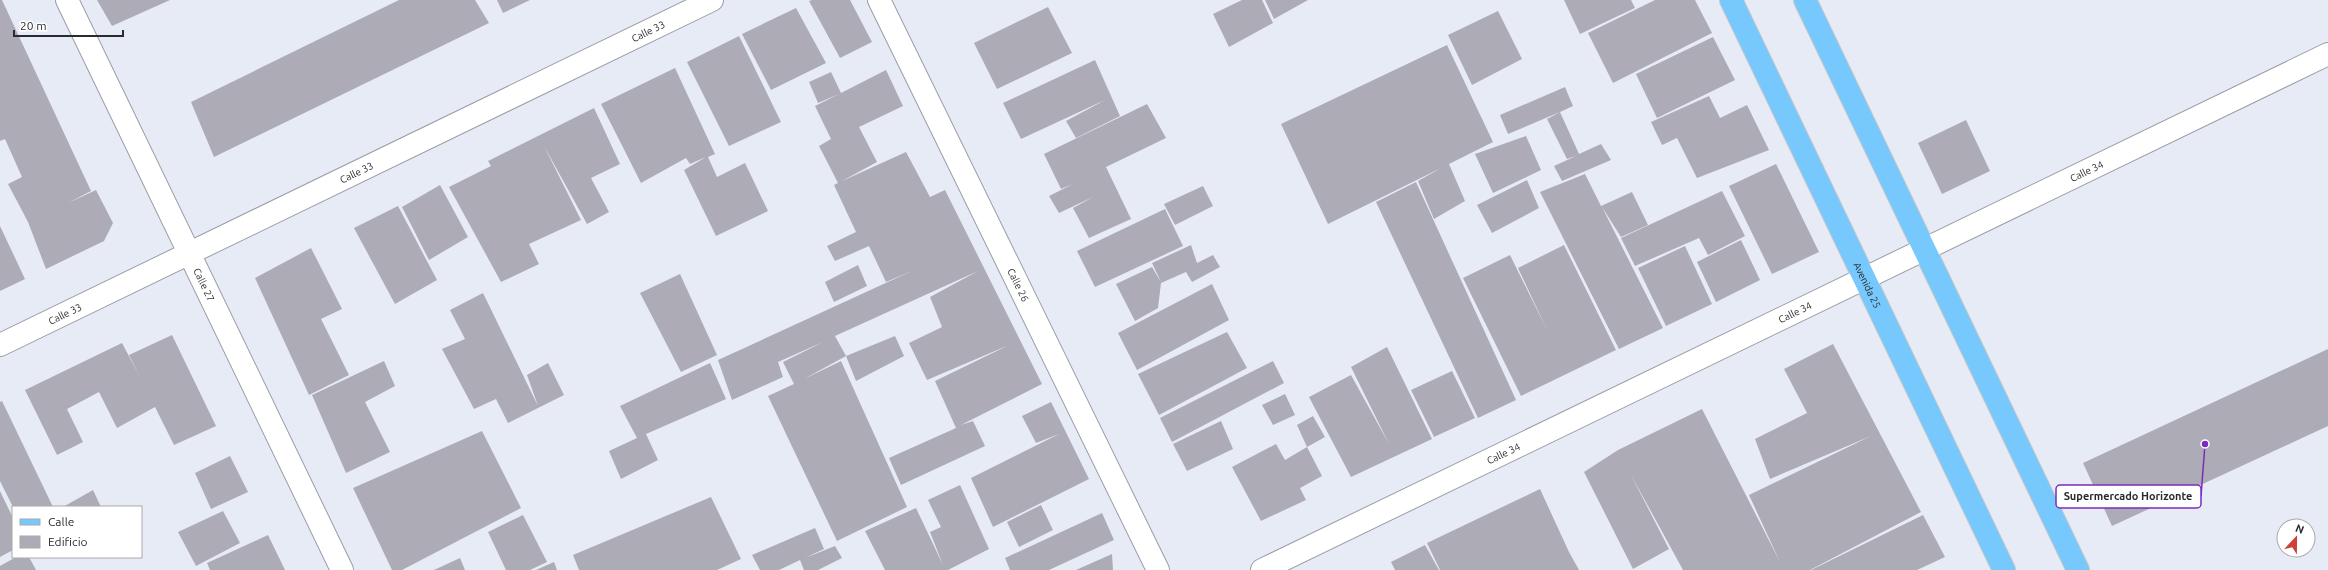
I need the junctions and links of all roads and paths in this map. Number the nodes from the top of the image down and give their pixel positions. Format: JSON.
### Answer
{"nodes":[{"id":1,"x":67,"y":0,"type":"edge"},
{"id":2,"x":712,"y":0,"type":"edge"},
{"id":3,"x":879,"y":0,"type":"edge"},
{"id":4,"x":1731,"y":0,"type":"edge"},
{"id":5,"x":1806,"y":0,"type":"edge"},
{"id":6,"x":2328,"y":54,"type":"edge"},
{"id":7,"x":1925,"y":249,"type":"junction"},
{"id":8,"x":189,"y":255,"type":"junction"},
{"id":9,"x":1864,"y":278,"type":"junction"},
{"id":10,"x":0,"y":345,"type":"edge"},
{"id":11,"x":342,"y":570,"type":"edge"},
{"id":12,"x":1158,"y":570,"type":"edge"},
{"id":13,"x":1262,"y":570,"type":"edge"},
{"id":14,"x":2004,"y":570,"type":"edge"},
{"id":15,"x":2078,"y":570,"type":"edge"}],
"edges":[{"from":1,"to":8,"type":"street","name":"Calle 27"},
{"from":2,"to":8,"type":"street","name":"Calle 33"},
{"from":3,"to":12,"type":"street","name":"Calle 26"},
{"from":4,"to":9,"type":"main road","name":"Avenida 25"},
{"from":5,"to":7,"type":"main road"},
{"from":6,"to":7,"type":"street","name":"Calle 34"},
{"from":7,"to":9,"type":"street","name":"Calle 34"},
{"from":7,"to":15,"type":"main road"},
{"from":8,"to":10,"type":"street","name":"Calle 33"},
{"from":8,"to":11,"type":"street","name":"Calle 27"},
{"from":9,"to":13,"type":"street","name":"Calle 34"},
{"from":9,"to":14,"type":"main road","name":"Avenida 25"}]}
